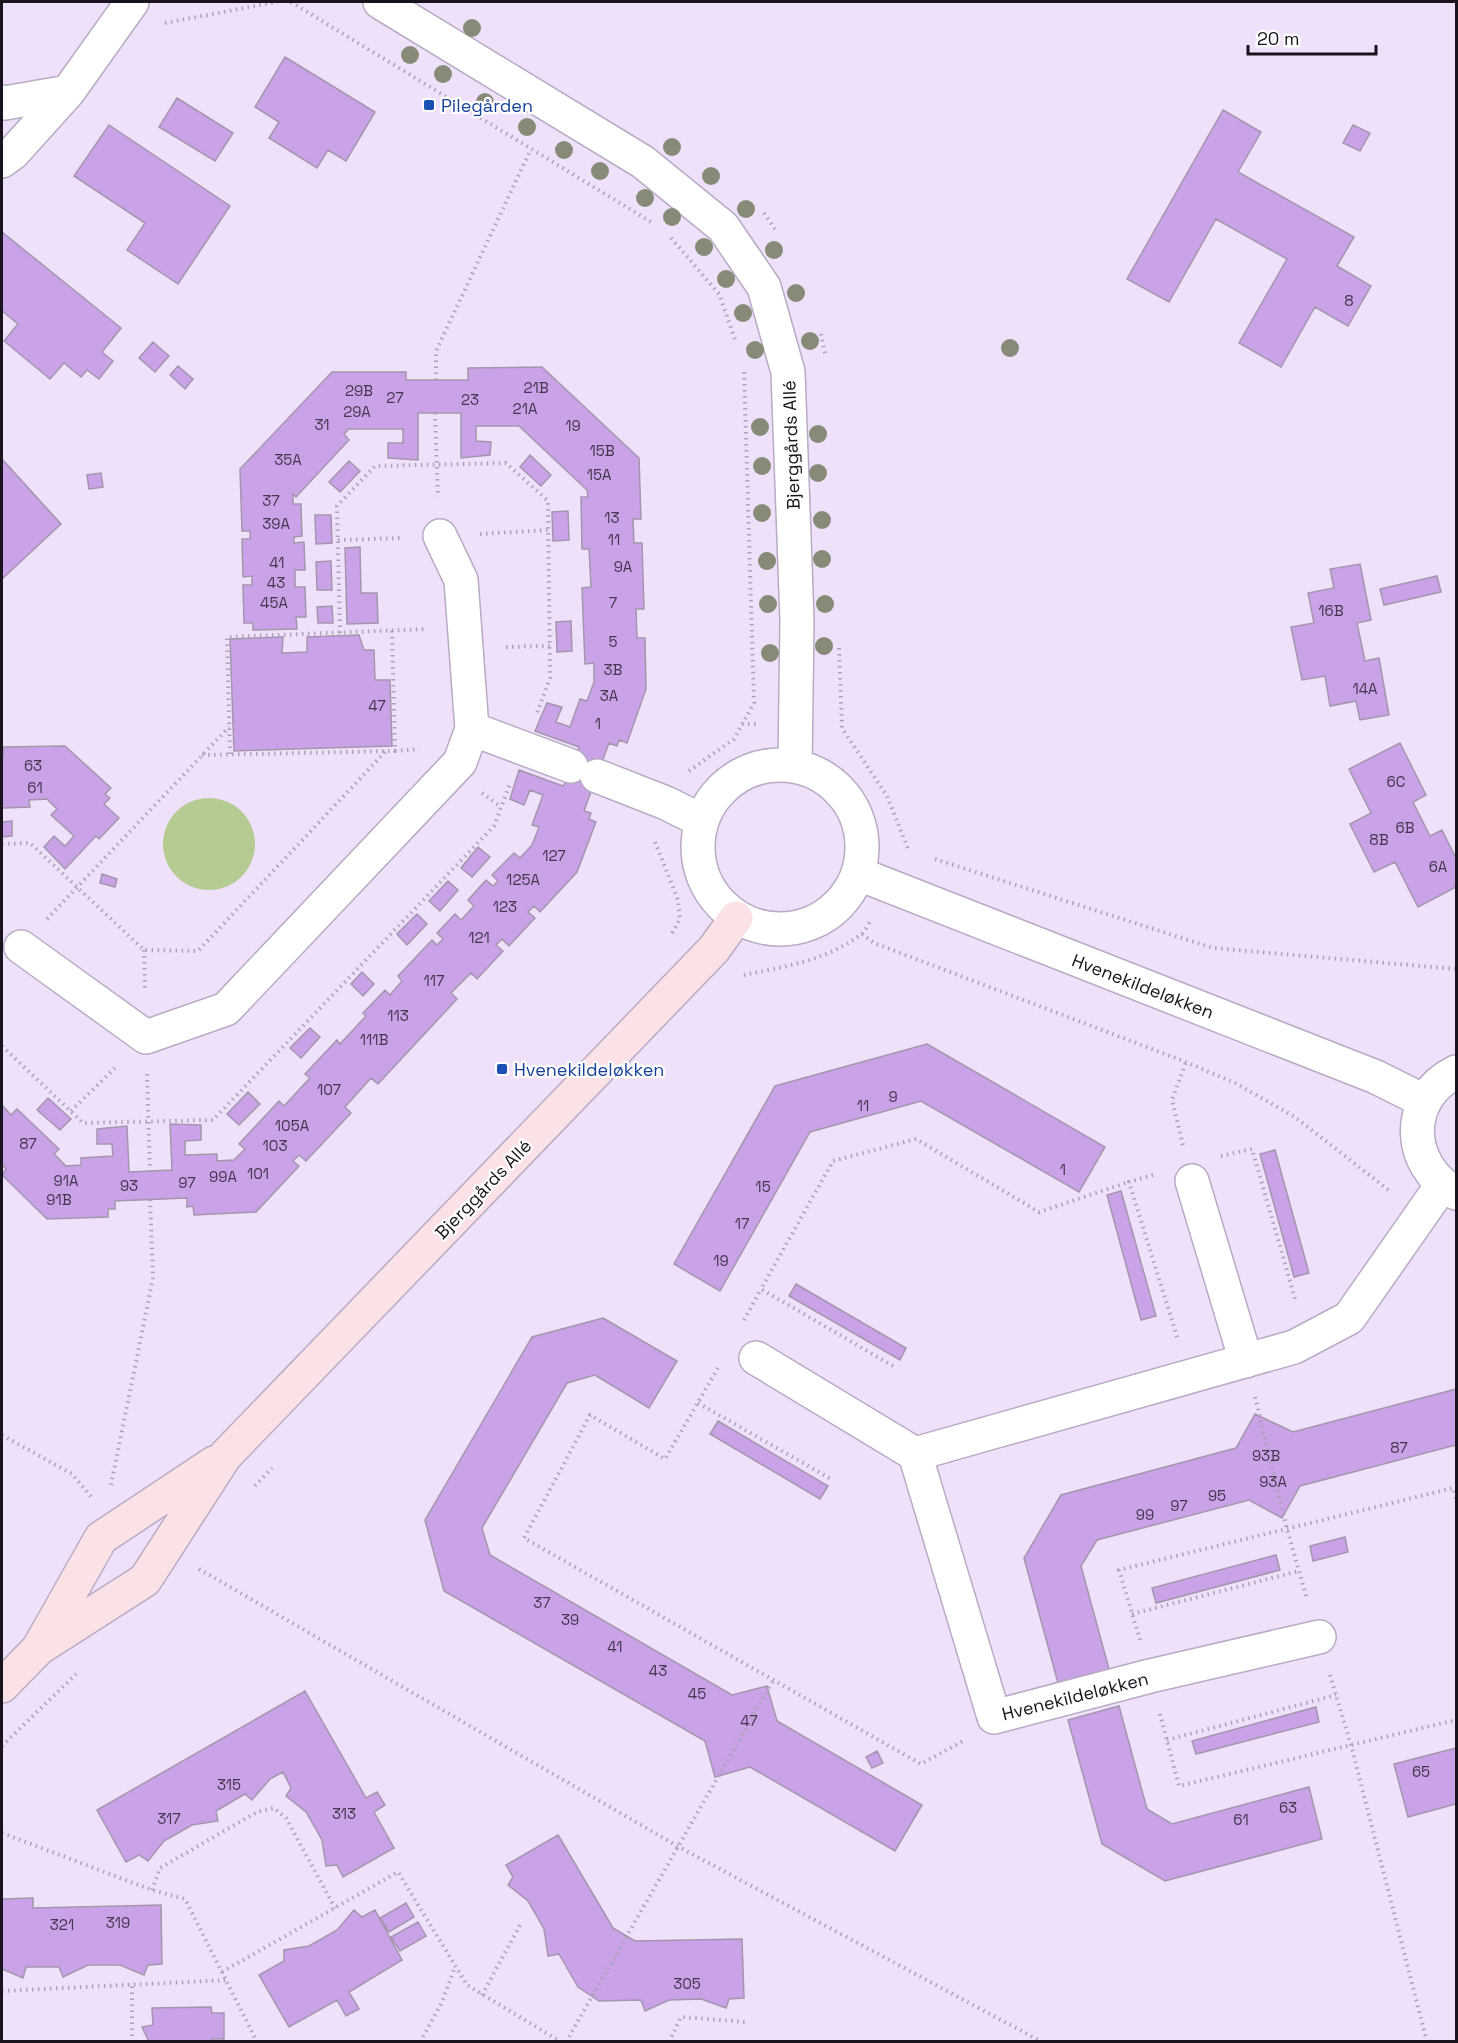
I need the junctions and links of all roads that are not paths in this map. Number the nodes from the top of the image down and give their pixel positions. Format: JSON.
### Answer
{"nodes":[{"id":1,"x":380,"y":2,"type":"edge"},
{"id":2,"x":130,"y":5,"type":"edge"},
{"id":3,"x":68,"y":92,"type":"junction"},
{"id":4,"x":2,"y":102,"type":"edge"},
{"id":5,"x":2,"y":161,"type":"edge"},
{"id":6,"x":440,"y":537,"type":"road end"},
{"id":7,"x":469,"y":738,"type":"junction"},
{"id":8,"x":795,"y":766,"type":"junction"},
{"id":9,"x":702,"y":821,"type":"junction"},
{"id":10,"x":859,"y":874,"type":"junction"},
{"id":11,"x":736,"y":918,"type":"junction"},
{"id":12,"x":21,"y":947,"type":"road end"},
{"id":13,"x":1456,"y":1072,"type":"edge"},
{"id":14,"x":1424,"y":1101,"type":"junction"},
{"id":15,"x":1192,"y":1181,"type":"road end"},
{"id":16,"x":1449,"y":1189,"type":"edge"},
{"id":17,"x":756,"y":1358,"type":"dead end"},
{"id":18,"x":1246,"y":1361,"type":"junction"},
{"id":19,"x":915,"y":1454,"type":"junction"},
{"id":20,"x":225,"y":1456,"type":"junction"},
{"id":21,"x":1319,"y":1637,"type":"road end"},
{"id":22,"x":39,"y":1648,"type":"junction"},
{"id":23,"x":2,"y":1686,"type":"edge"}],
"edges":[{"from":1,"to":8,"type":"street","name":"Bjerggårds Allé"},
{"from":2,"to":3,"type":"street"},
{"from":3,"to":4,"type":"street"},
{"from":3,"to":5,"type":"street"},
{"from":6,"to":7,"type":"street"},
{"from":7,"to":9,"type":"street"},
{"from":7,"to":12,"type":"street"},
{"from":8,"to":9,"type":"street"},
{"from":8,"to":10,"type":"street"},
{"from":9,"to":11,"type":"street"},
{"from":10,"to":11,"type":"street"},
{"from":10,"to":14,"type":"street","name":"Hvenekildeløkken"},
{"from":11,"to":20,"type":"street","name":"Bjerggårds Allé"},
{"from":13,"to":14,"type":"street"},
{"from":14,"to":16,"type":"street"},
{"from":15,"to":18,"type":"street"},
{"from":16,"to":18,"type":"street"},
{"from":17,"to":19,"type":"street"},
{"from":18,"to":19,"type":"street"},
{"from":19,"to":21,"type":"street","name":"Hvenekildeløkken"},
{"from":20,"to":22,"type":"street","name":"Bjerggårds Allé"},
{"from":20,"to":22,"type":"street","name":"Bjerggårds Allé"},
{"from":22,"to":23,"type":"street","name":"Bjerggårds Allé"}]}
